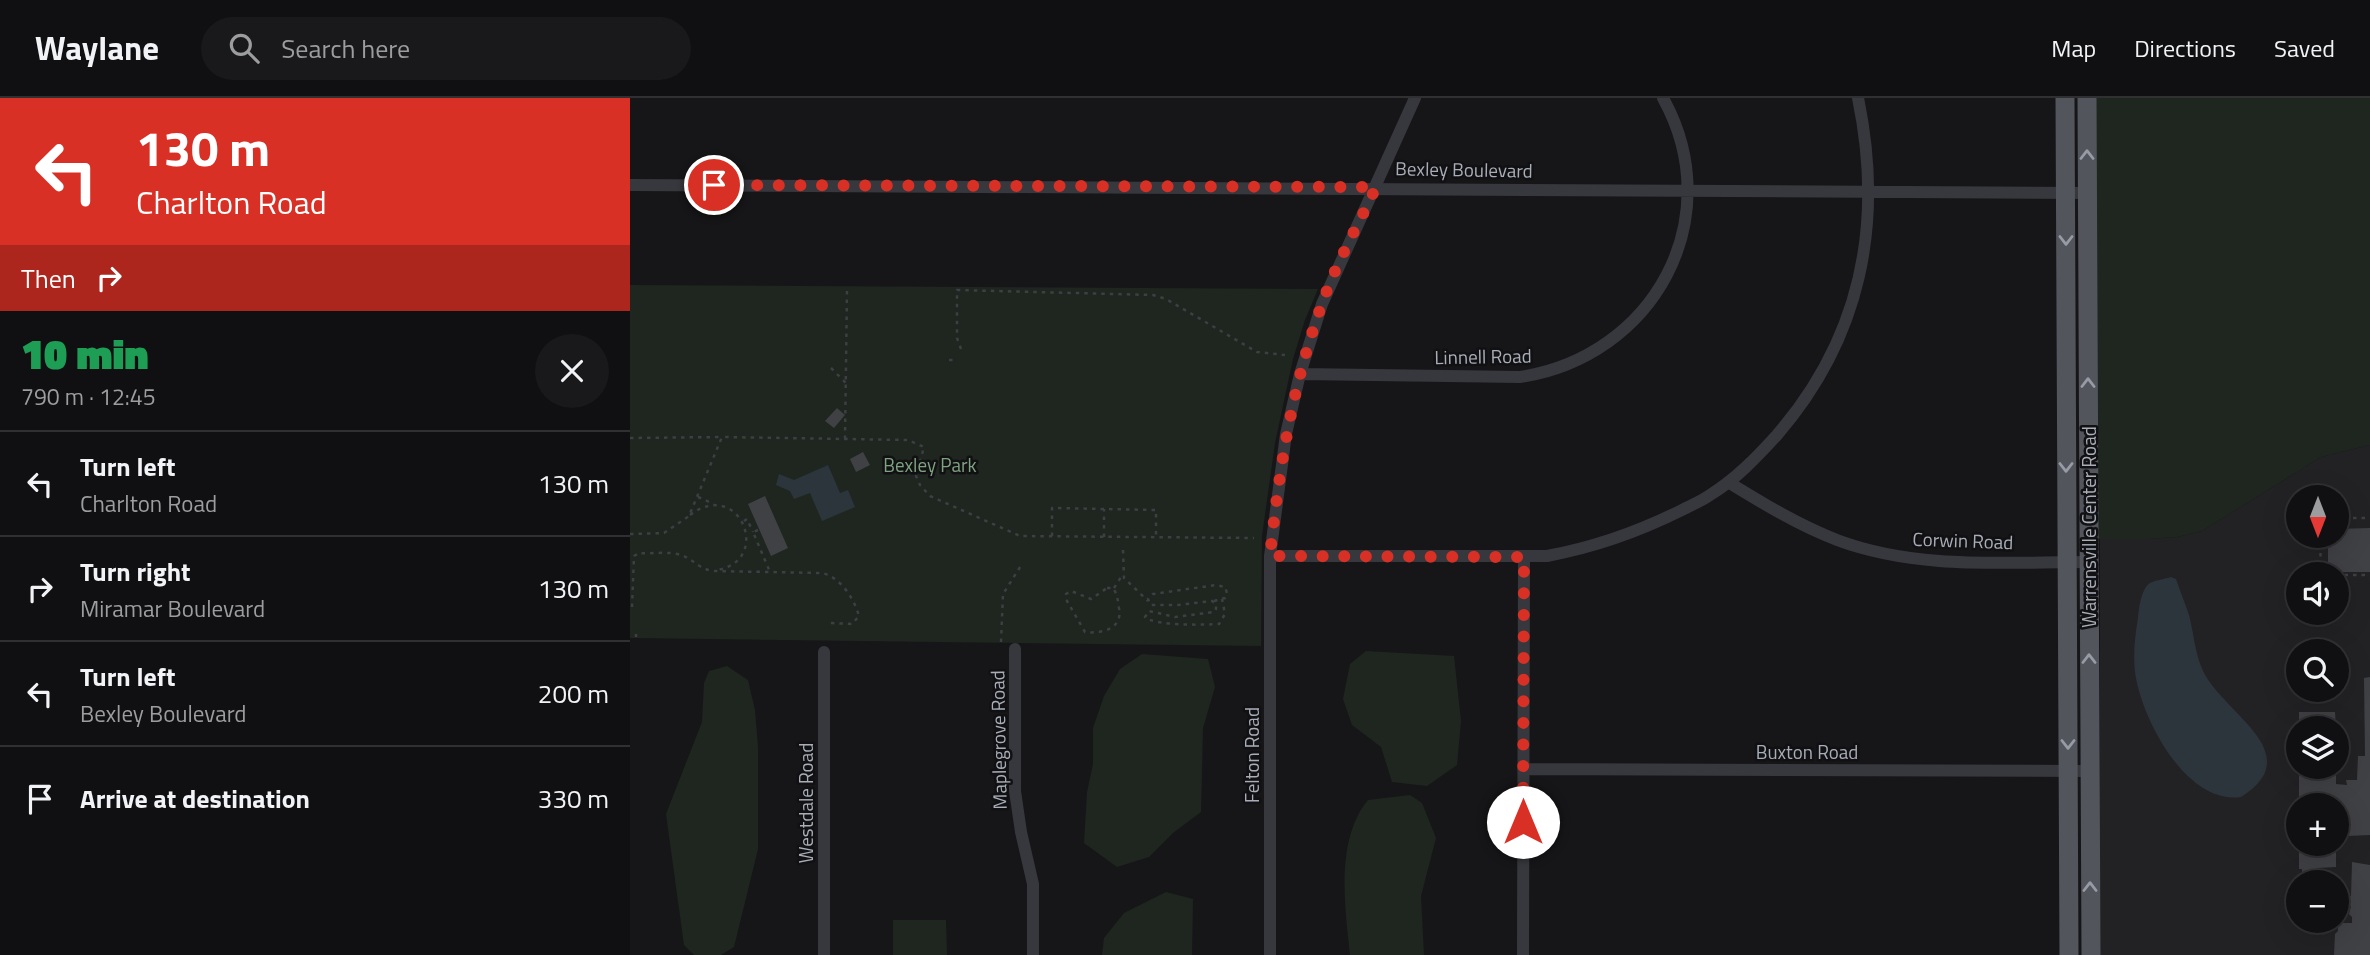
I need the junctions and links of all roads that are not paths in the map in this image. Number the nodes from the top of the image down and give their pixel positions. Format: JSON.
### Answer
{"nodes":[{"id":1,"x":1415,"y":98,"type":"edge"},
{"id":2,"x":1663,"y":98,"type":"edge"},
{"id":3,"x":1858,"y":98,"type":"edge"},
{"id":4,"x":2065,"y":98,"type":"edge"},
{"id":5,"x":2087,"y":98,"type":"edge"},
{"id":6,"x":630,"y":185,"type":"edge"},
{"id":7,"x":1376,"y":187,"type":"junction"},
{"id":8,"x":1868,"y":191,"type":"junction"},
{"id":9,"x":1689,"y":192,"type":"junction"},
{"id":10,"x":2065,"y":193,"type":"junction"},
{"id":11,"x":2087,"y":193,"type":"junction"},
{"id":12,"x":1300,"y":374,"type":"junction"},
{"id":13,"x":1728,"y":482,"type":"junction"},
{"id":14,"x":1270,"y":556,"type":"junction"},
{"id":15,"x":1524,"y":557,"type":"junction"},
{"id":16,"x":2067,"y":562,"type":"junction"},
{"id":17,"x":2088,"y":562,"type":"junction"},
{"id":18,"x":1015,"y":649,"type":"dead end"},
{"id":19,"x":824,"y":652,"type":"dead end"},
{"id":20,"x":1523,"y":769,"type":"junction"},
{"id":21,"x":2090,"y":771,"type":"junction"},
{"id":22,"x":2068,"y":772,"type":"junction"},
{"id":23,"x":824,"y":955,"type":"edge"},
{"id":24,"x":1033,"y":955,"type":"edge"},
{"id":25,"x":1270,"y":955,"type":"edge"},
{"id":26,"x":1523,"y":955,"type":"edge"},
{"id":27,"x":2069,"y":955,"type":"edge"},
{"id":28,"x":2091,"y":955,"type":"edge"}],
"edges":[{"from":1,"to":7,"type":"street","name":"Felton Road"},
{"from":2,"to":9,"type":"street","name":"Linnell Road"},
{"from":3,"to":8,"type":"street"},
{"from":4,"to":10,"type":"main road","name":"Warrensville Center Road"},
{"from":11,"to":5,"type":"main road","name":"Warrensville Center Road","one_way":true},
{"from":6,"to":7,"type":"street","name":"Bexley Boulevard"},
{"from":7,"to":9,"type":"street","name":"Bexley Boulevard"},
{"from":7,"to":12,"type":"street","name":"Felton Road"},
{"from":8,"to":9,"type":"street","name":"Bexley Boulevard"},
{"from":8,"to":10,"type":"street","name":"Bexley Boulevard"},
{"from":8,"to":13,"type":"street"},
{"from":9,"to":12,"type":"street","name":"Linnell Road"},
{"from":10,"to":11,"type":"street","name":"Bexley Boulevard"},
{"from":10,"to":16,"type":"main road","name":"Warrensville Center Road","one_way":true},
{"from":17,"to":11,"type":"main road","name":"Warrensville Center Road","one_way":true},
{"from":12,"to":14,"type":"street","name":"Felton Road"},
{"from":13,"to":15,"type":"street"},
{"from":13,"to":16,"type":"street","name":"Corwin Road"},
{"from":14,"to":15,"type":"street"},
{"from":14,"to":25,"type":"street","name":"Felton Road"},
{"from":15,"to":20,"type":"street"},
{"from":16,"to":17,"type":"street","name":"Corwin Road"},
{"from":16,"to":22,"type":"main road","name":"Warrensville Center Road","one_way":true},
{"from":21,"to":17,"type":"main road","name":"Warrensville Center Road","one_way":true},
{"from":18,"to":24,"type":"street","name":"Maplegrove Road"},
{"from":19,"to":23,"type":"street","name":"Westdale Road"},
{"from":20,"to":22,"type":"street","name":"Buxton Road"},
{"from":20,"to":26,"type":"street"},
{"from":21,"to":22,"type":"street","name":"Buxton Road"},
{"from":28,"to":21,"type":"main road","name":"Warrensville Center Road","one_way":true},
{"from":22,"to":27,"type":"main road","name":"Warrensville Center Road"}]}
